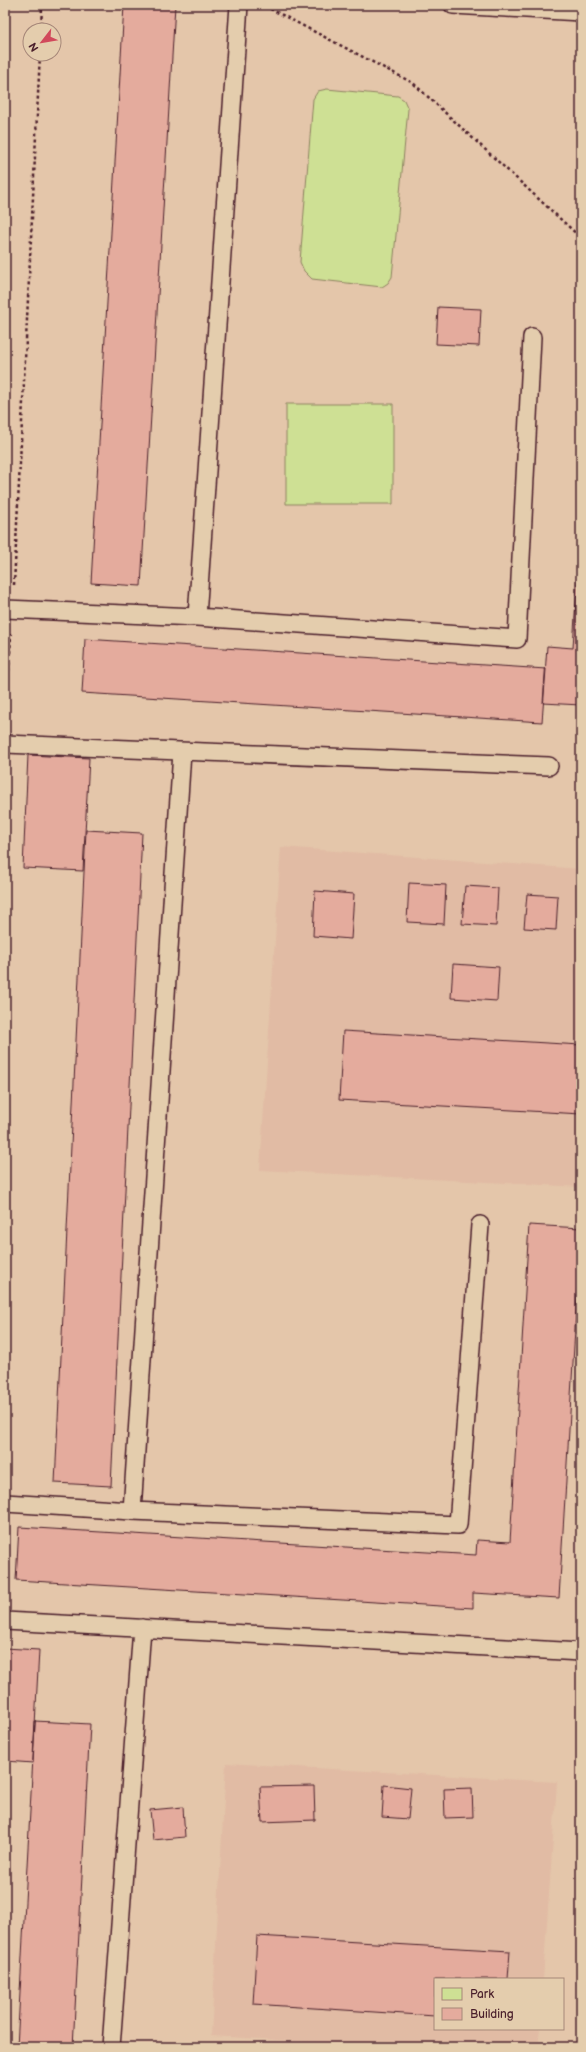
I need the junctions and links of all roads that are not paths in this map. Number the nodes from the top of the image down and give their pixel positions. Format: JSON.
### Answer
{"nodes":[{"id":1,"x":239,"y":5,"type":"edge"},
{"id":2,"x":453,"y":5,"type":"edge"},
{"id":3,"x":581,"y":12,"type":"edge"},
{"id":4,"x":532,"y":337,"type":"dead end"},
{"id":5,"x":9,"y":609,"type":"edge"},
{"id":6,"x":197,"y":617,"type":"junction"},
{"id":7,"x":5,"y":744,"type":"edge"},
{"id":8,"x":182,"y":752,"type":"junction"},
{"id":9,"x":548,"y":766,"type":"dead end"},
{"id":10,"x":480,"y":1225,"type":"dead end"},
{"id":11,"x":5,"y":1503,"type":"edge"},
{"id":12,"x":132,"y":1511,"type":"junction"},
{"id":13,"x":5,"y":1621,"type":"edge"},
{"id":14,"x":142,"y":1628,"type":"junction"},
{"id":15,"x":581,"y":1652,"type":"edge"},
{"id":16,"x":111,"y":2047,"type":"edge"}],
"edges":[{"from":1,"to":6,"type":"lane"},
{"from":2,"to":3,"type":"lane"},
{"from":4,"to":6,"type":"lane"},
{"from":5,"to":6,"type":"lane"},
{"from":7,"to":8,"type":"lane"},
{"from":8,"to":9,"type":"lane"},
{"from":8,"to":12,"type":"lane"},
{"from":10,"to":12,"type":"lane"},
{"from":11,"to":12,"type":"lane"},
{"from":13,"to":14,"type":"lane"},
{"from":14,"to":15,"type":"lane"},
{"from":14,"to":16,"type":"lane"}]}
